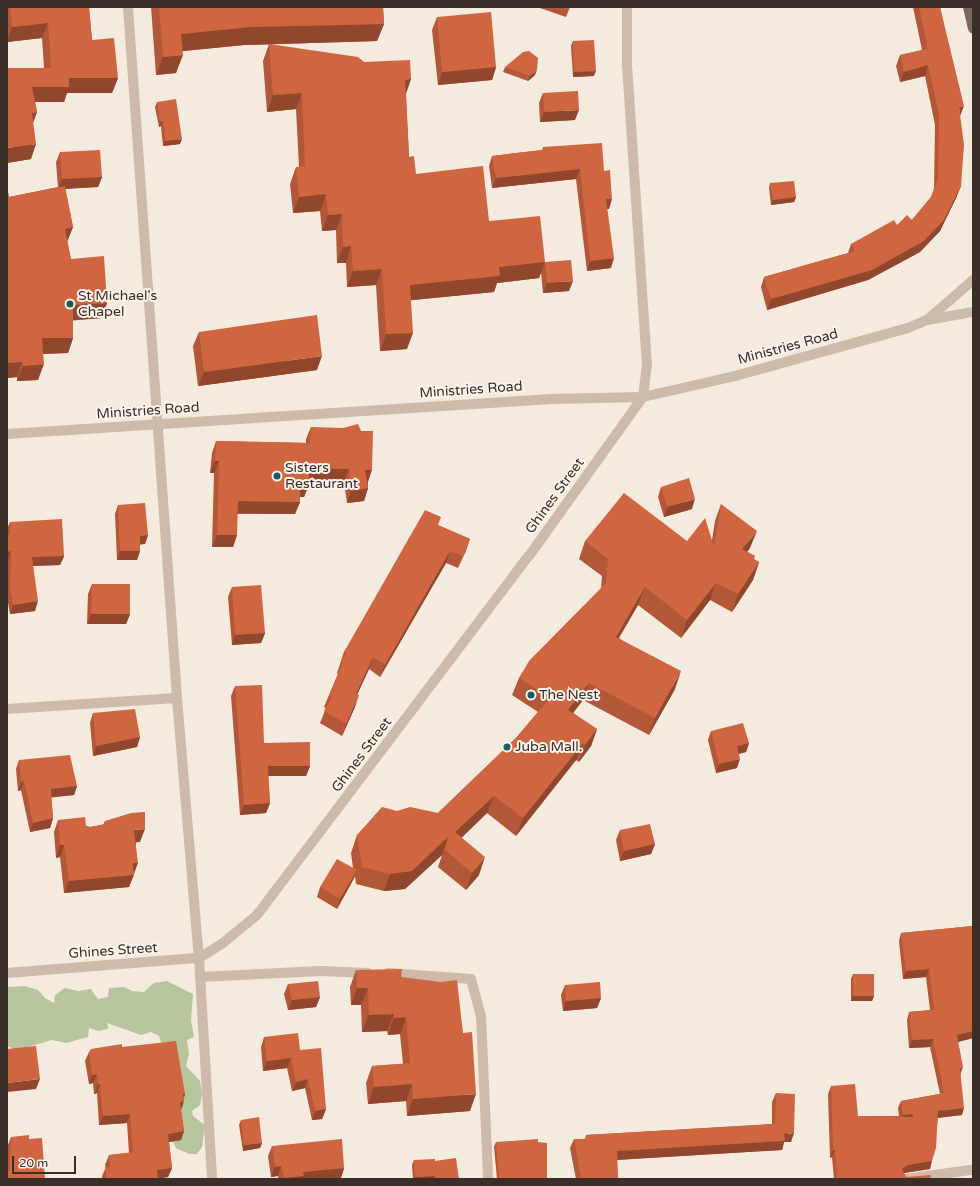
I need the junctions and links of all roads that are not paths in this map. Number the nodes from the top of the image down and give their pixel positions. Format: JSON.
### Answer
{"nodes":[{"id":1,"x":128,"y":7,"type":"edge"},
{"id":2,"x":627,"y":7,"type":"edge"},
{"id":3,"x":968,"y":7,"type":"edge"},
{"id":4,"x":973,"y":28,"type":"edge"},
{"id":5,"x":973,"y":280,"type":"edge"},
{"id":6,"x":973,"y":312,"type":"edge"},
{"id":7,"x":927,"y":320,"type":"junction"},
{"id":8,"x":643,"y":397,"type":"junction"},
{"id":9,"x":158,"y":424,"type":"junction"},
{"id":10,"x":7,"y":434,"type":"edge"},
{"id":11,"x":177,"y":698,"type":"junction"},
{"id":12,"x":7,"y":709,"type":"edge"},
{"id":13,"x":199,"y":958,"type":"junction"},
{"id":14,"x":7,"y":973,"type":"edge"},
{"id":15,"x":200,"y":977,"type":"junction"},
{"id":16,"x":970,"y":1173,"type":"edge"},
{"id":17,"x":212,"y":1179,"type":"edge"},
{"id":18,"x":488,"y":1179,"type":"edge"},
{"id":19,"x":904,"y":1179,"type":"edge"}],
"edges":[{"from":1,"to":9,"type":"street"},
{"from":2,"to":8,"type":"street"},
{"from":3,"to":4,"type":"main road"},
{"from":5,"to":7,"type":"street","name":"Ministries Road"},
{"from":6,"to":7,"type":"street","name":"Ministries Road"},
{"from":7,"to":8,"type":"street","name":"Ministries Road"},
{"from":8,"to":9,"type":"street","name":"Ministries Road"},
{"from":8,"to":13,"type":"street","name":"Ghines Street"},
{"from":9,"to":10,"type":"street","name":"Ministries Road"},
{"from":9,"to":11,"type":"street"},
{"from":11,"to":12,"type":"street"},
{"from":11,"to":13,"type":"street"},
{"from":13,"to":14,"type":"street","name":"Ghines Street"},
{"from":13,"to":15,"type":"street"},
{"from":15,"to":17,"type":"street"},
{"from":15,"to":18,"type":"street"},
{"from":16,"to":19,"type":"street"}]}
